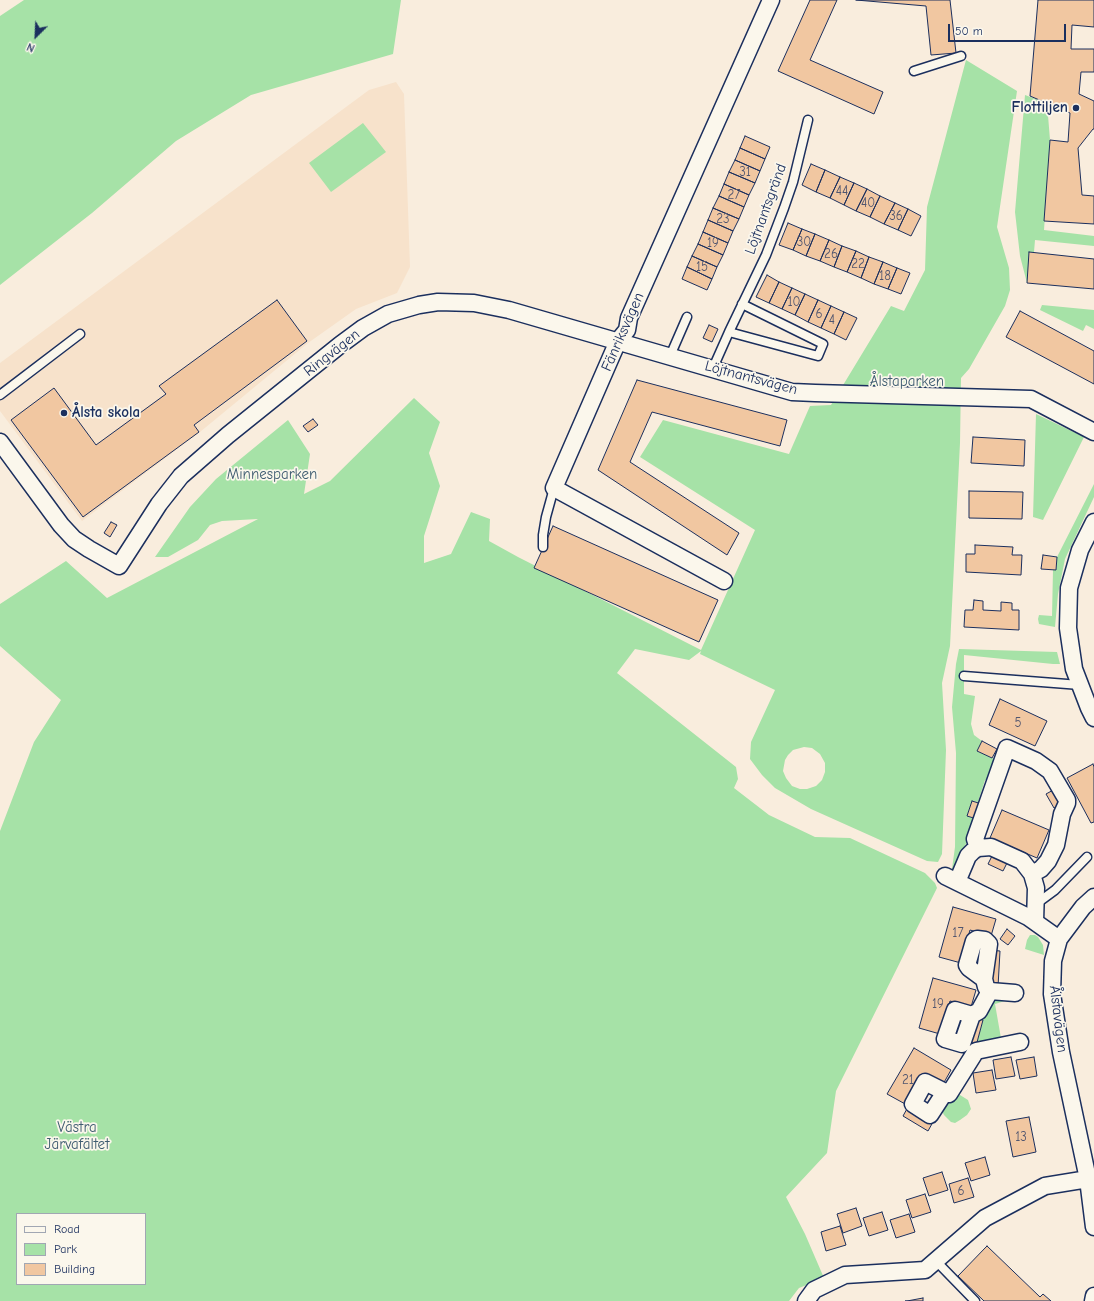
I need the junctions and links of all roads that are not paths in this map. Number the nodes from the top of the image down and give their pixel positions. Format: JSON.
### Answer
{"nodes":[{"id":1,"x":771,"y":0,"type":"edge"},
{"id":2,"x":961,"y":56,"type":"dead end"},
{"id":3,"x":914,"y":71,"type":"dead end"},
{"id":4,"x":808,"y":120,"type":"dead end"},
{"id":5,"x":742,"y":304,"type":"junction"},
{"id":6,"x":687,"y":317,"type":"dead end"},
{"id":7,"x":729,"y":332,"type":"junction"},
{"id":8,"x":80,"y":334,"type":"dead end"},
{"id":9,"x":618,"y":341,"type":"junction"},
{"id":10,"x":670,"y":356,"type":"junction"},
{"id":11,"x":713,"y":368,"type":"junction"},
{"id":12,"x":0,"y":395,"type":"edge"},
{"id":13,"x":1094,"y":432,"type":"edge"},
{"id":14,"x":0,"y":442,"type":"edge"},
{"id":15,"x":554,"y":488,"type":"junction"},
{"id":16,"x":1094,"y":522,"type":"edge"},
{"id":17,"x":543,"y":547,"type":"dead end"},
{"id":18,"x":724,"y":581,"type":"dead end"},
{"id":19,"x":964,"y":676,"type":"dead end"},
{"id":20,"x":1080,"y":685,"type":"junction"},
{"id":21,"x":1094,"y":718,"type":"edge"},
{"id":22,"x":978,"y":848,"type":"junction"},
{"id":23,"x":1087,"y":857,"type":"dead end"},
{"id":24,"x":1032,"y":874,"type":"junction"},
{"id":25,"x":1094,"y":897,"type":"edge"},
{"id":26,"x":1036,"y":904,"type":"junction"},
{"id":27,"x":1035,"y":922,"type":"junction"},
{"id":28,"x":1059,"y":939,"type":"junction"},
{"id":29,"x":1015,"y":994,"type":"dead end"},
{"id":30,"x":1020,"y":1042,"type":"dead end"},
{"id":31,"x":969,"y":1048,"type":"junction"},
{"id":32,"x":945,"y":1092,"type":"dead end"},
{"id":33,"x":1091,"y":1179,"type":"edge"},
{"id":34,"x":1094,"y":1227,"type":"edge"},
{"id":35,"x":935,"y":1260,"type":"junction"},
{"id":36,"x":1094,"y":1296,"type":"edge"},
{"id":37,"x":806,"y":1301,"type":"edge"},
{"id":38,"x":975,"y":1301,"type":"edge"},
{"id":39,"x":1093,"y":1301,"type":"edge"}],
"edges":[{"from":1,"to":9,"type":"street","name":"Fänriksvägen"},
{"from":2,"to":3,"type":"lane"},
{"from":4,"to":5,"type":"lane","name":"Löjtnantsgränd"},
{"from":5,"to":7,"type":"lane","name":"Löjtnantsgränd"},
{"from":5,"to":7,"type":"lane"},
{"from":6,"to":10,"type":"lane"},
{"from":7,"to":11,"type":"lane","name":"Löjtnantsgränd"},
{"from":8,"to":12,"type":"lane"},
{"from":9,"to":10,"type":"street","name":"Löjtnantsvägen"},
{"from":9,"to":14,"type":"street","name":"Ringvägen"},
{"from":9,"to":15,"type":"street","name":"Fänriksvägen"},
{"from":10,"to":11,"type":"street","name":"Löjtnantsvägen"},
{"from":11,"to":13,"type":"street","name":"Löjtnantsvägen"},
{"from":15,"to":17,"type":"lane"},
{"from":15,"to":18,"type":"street"},
{"from":16,"to":20,"type":"street"},
{"from":19,"to":20,"type":"lane"},
{"from":20,"to":21,"type":"street"},
{"from":22,"to":24,"type":"street"},
{"from":22,"to":24,"type":"street"},
{"from":22,"to":27,"type":"street"},
{"from":23,"to":26,"type":"lane"},
{"from":24,"to":26,"type":"street"},
{"from":25,"to":28,"type":"street"},
{"from":26,"to":27,"type":"street"},
{"from":27,"to":28,"type":"street"},
{"from":28,"to":33,"type":"street","name":"Ålstavägen"},
{"from":29,"to":31,"type":"street"},
{"from":30,"to":31,"type":"street"},
{"from":31,"to":32,"type":"street"},
{"from":33,"to":34,"type":"street","name":"Ålstavägen"},
{"from":33,"to":35,"type":"street"},
{"from":35,"to":37,"type":"street"},
{"from":35,"to":38,"type":"lane"},
{"from":36,"to":39,"type":"street"}]}
